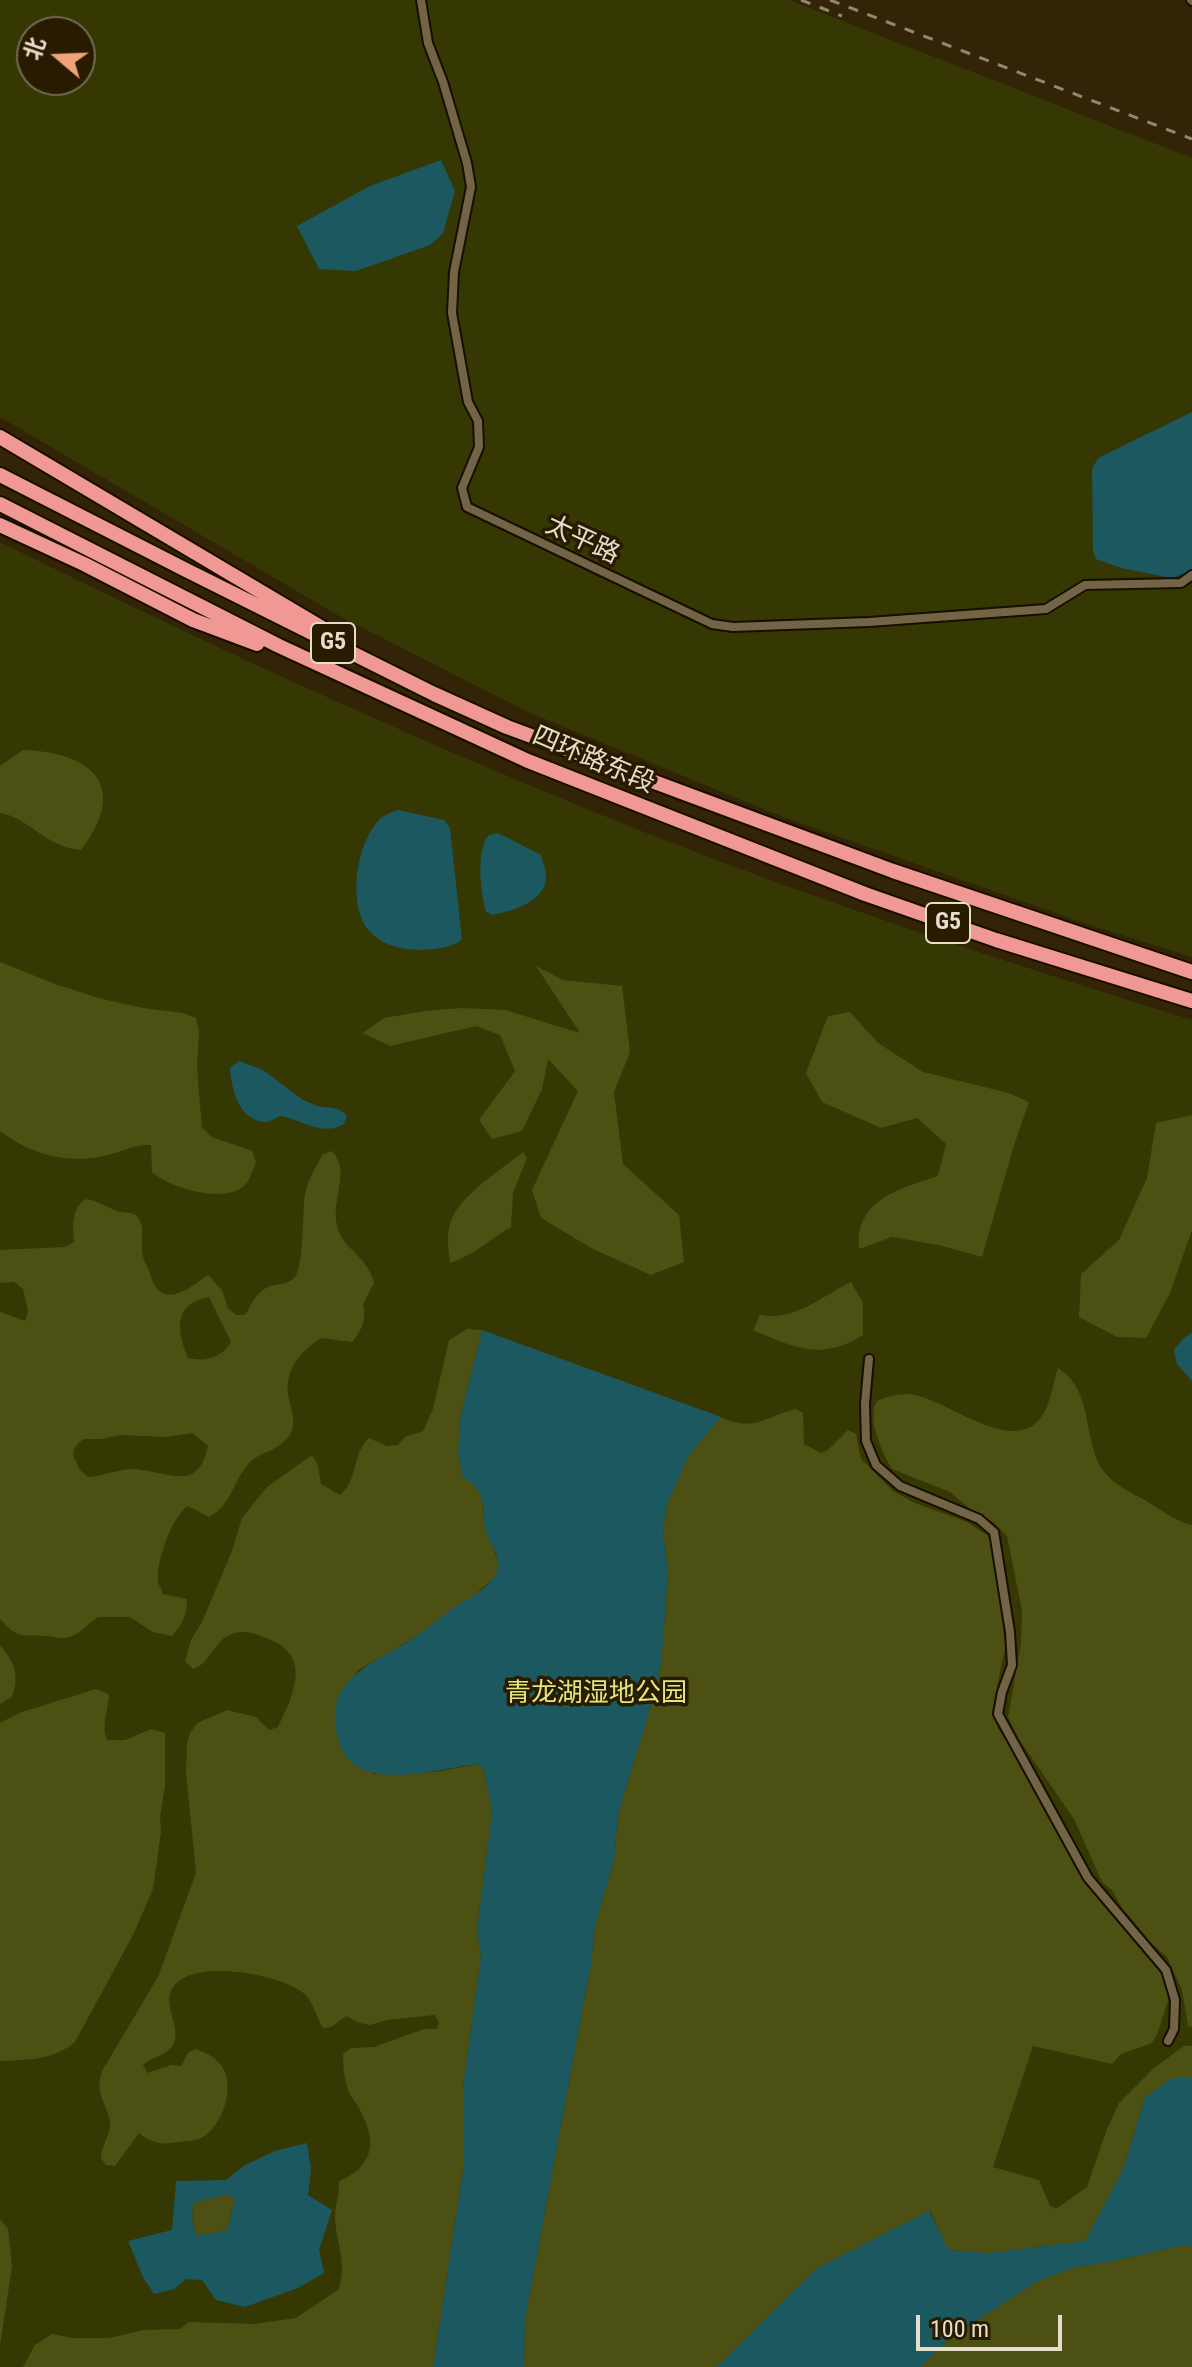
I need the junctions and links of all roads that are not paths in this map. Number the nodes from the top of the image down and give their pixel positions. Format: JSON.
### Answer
{"nodes":[{"id":1,"x":421,"y":0,"type":"edge"},
{"id":2,"x":0,"y":437,"type":"edge"},
{"id":3,"x":0,"y":443,"type":"edge"},
{"id":4,"x":51,"y":467,"type":"junction"},
{"id":5,"x":0,"y":475,"type":"edge"},
{"id":6,"x":0,"y":504,"type":"edge"},
{"id":7,"x":0,"y":525,"type":"edge"},
{"id":8,"x":1192,"y":575,"type":"edge"},
{"id":9,"x":341,"y":675,"type":"junction"},
{"id":10,"x":434,"y":694,"type":"junction"},
{"id":11,"x":1192,"y":972,"type":"edge"},
{"id":12,"x":1192,"y":1001,"type":"edge"},
{"id":13,"x":869,"y":1359,"type":"dead end"},
{"id":14,"x":1168,"y":2041,"type":"dead end"}],
"edges":[{"from":1,"to":8,"type":"street","name":"太平路"},
{"from":2,"to":4,"type":"highway"},
{"from":3,"to":4,"type":"highway"},
{"from":4,"to":10,"type":"highway"},
{"from":5,"to":10,"type":"highway","name":"四环路东段","number":"G5"},
{"from":6,"to":9,"type":"highway","name":"四环路东段","number":"G5"},
{"from":7,"to":9,"type":"highway"},
{"from":9,"to":12,"type":"highway","name":"四环路东段","number":"G5"},
{"from":10,"to":11,"type":"highway","name":"四环路东段","number":"G5"},
{"from":13,"to":14,"type":"street"}]}
